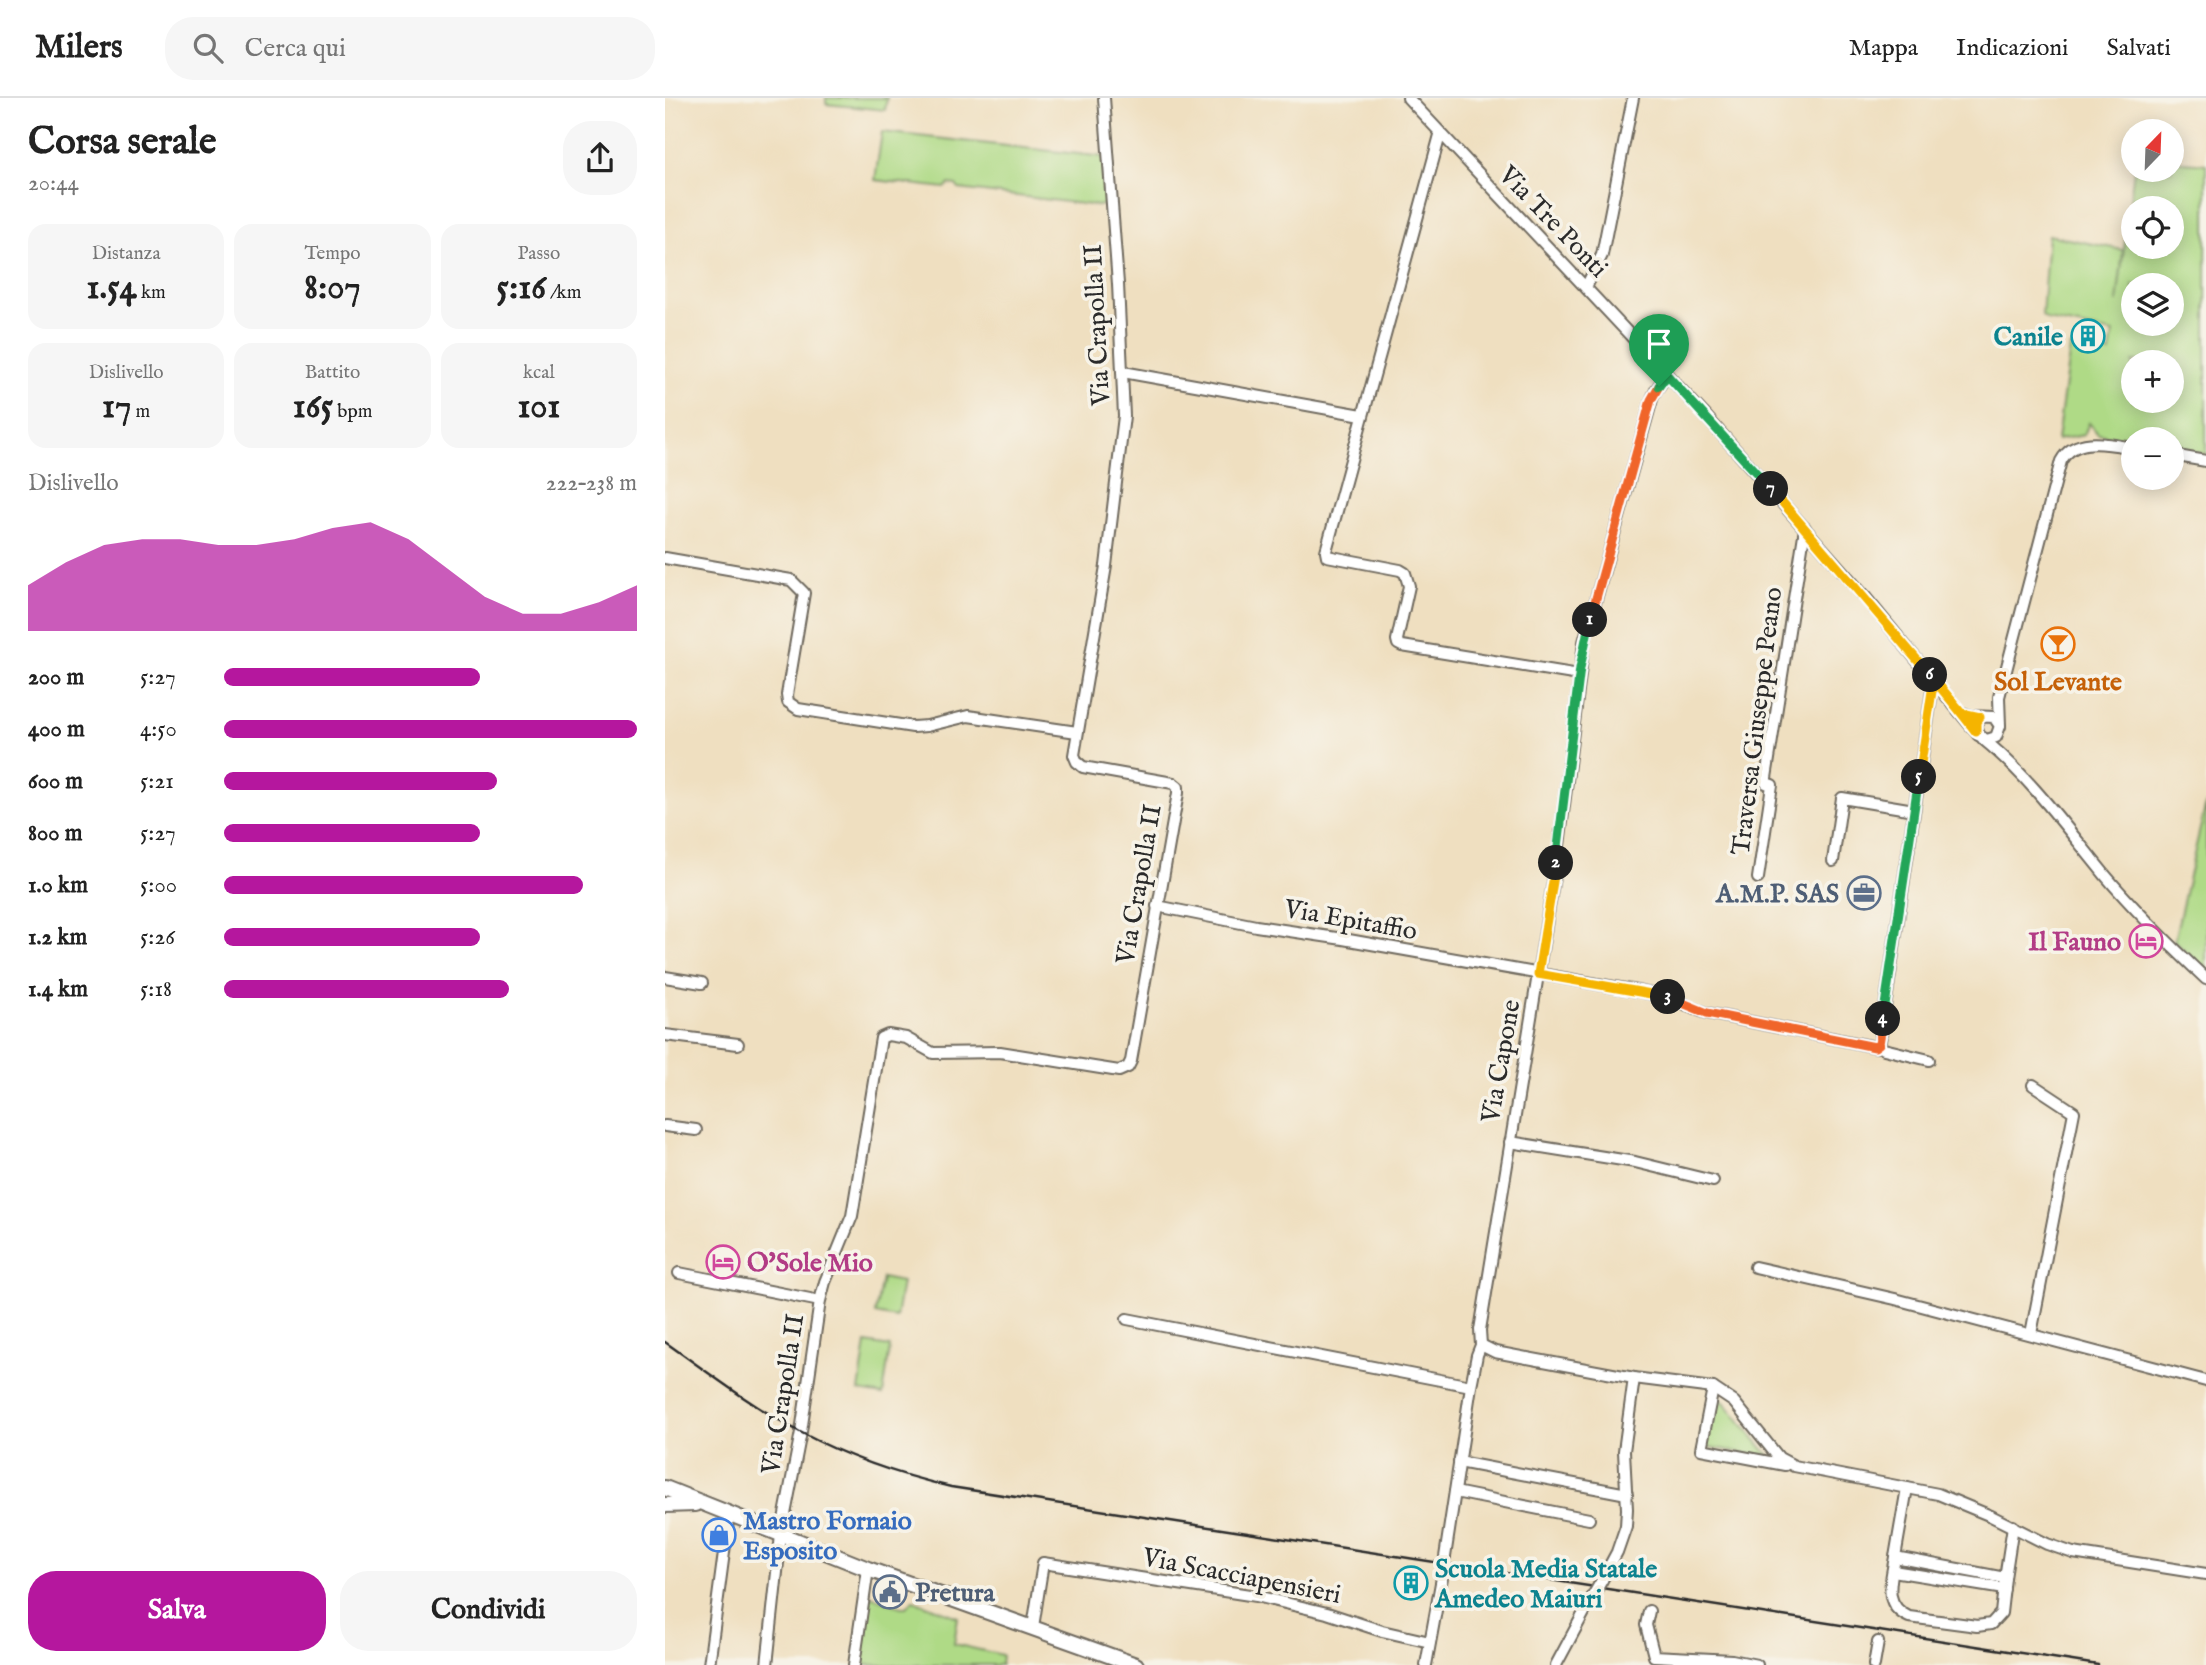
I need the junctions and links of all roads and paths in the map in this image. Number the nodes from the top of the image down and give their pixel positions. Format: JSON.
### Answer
{"nodes":[{"id":1,"x":1104,"y":98,"type":"edge"},
{"id":2,"x":1408,"y":98,"type":"edge"},
{"id":3,"x":1633,"y":98,"type":"edge"},
{"id":4,"x":1440,"y":135,"type":"junction"},
{"id":5,"x":1586,"y":287,"type":"junction"},
{"id":6,"x":1123,"y":372,"type":"junction"},
{"id":7,"x":1667,"y":375,"type":"junction"},
{"id":8,"x":1362,"y":415,"type":"junction"},
{"id":9,"x":2121,"y":447,"type":"edge"},
{"id":10,"x":2184,"y":457,"type":"edge"},
{"id":11,"x":2206,"y":461,"type":"edge"},
{"id":12,"x":1805,"y":528,"type":"junction"},
{"id":13,"x":665,"y":558,"type":"edge"},
{"id":14,"x":1579,"y":676,"type":"junction"},
{"id":15,"x":1937,"y":683,"type":"junction"},
{"id":16,"x":1999,"y":697,"type":"junction"},
{"id":17,"x":1962,"y":713,"type":"junction"},
{"id":18,"x":1982,"y":716,"type":"junction"},
{"id":19,"x":1999,"y":730,"type":"junction"},
{"id":20,"x":1077,"y":732,"type":"junction"},
{"id":21,"x":1980,"y":736,"type":"junction"},
{"id":22,"x":2001,"y":753,"type":"junction"},
{"id":23,"x":1914,"y":810,"type":"junction"},
{"id":24,"x":1833,"y":861,"type":"dead end"},
{"id":25,"x":1758,"y":878,"type":"dead end"},
{"id":26,"x":1157,"y":906,"type":"junction"},
{"id":27,"x":1538,"y":974,"type":"junction"},
{"id":28,"x":665,"y":977,"type":"edge"},
{"id":29,"x":2206,"y":979,"type":"edge"},
{"id":30,"x":702,"y":983,"type":"dead end"},
{"id":31,"x":665,"y":1035,"type":"edge"},
{"id":32,"x":739,"y":1044,"type":"dead end"},
{"id":33,"x":1878,"y":1045,"type":"junction"},
{"id":34,"x":1929,"y":1060,"type":"dead end"},
{"id":35,"x":2033,"y":1085,"type":"dead end"},
{"id":36,"x":665,"y":1126,"type":"edge"},
{"id":37,"x":696,"y":1130,"type":"dead end"},
{"id":38,"x":1510,"y":1142,"type":"junction"},
{"id":39,"x":1713,"y":1181,"type":"dead end"},
{"id":40,"x":1755,"y":1267,"type":"dead end"},
{"id":41,"x":679,"y":1273,"type":"dead end"},
{"id":42,"x":820,"y":1301,"type":"junction"},
{"id":43,"x":1127,"y":1320,"type":"dead end"},
{"id":44,"x":2031,"y":1334,"type":"junction"},
{"id":45,"x":1481,"y":1345,"type":"junction"},
{"id":46,"x":1634,"y":1378,"type":"junction"},
{"id":47,"x":2206,"y":1381,"type":"edge"},
{"id":48,"x":1471,"y":1386,"type":"junction"},
{"id":49,"x":1713,"y":1388,"type":"junction"},
{"id":50,"x":1459,"y":1462,"type":"junction"},
{"id":51,"x":1794,"y":1466,"type":"junction"},
{"id":52,"x":665,"y":1488,"type":"edge"},
{"id":53,"x":1907,"y":1488,"type":"junction"},
{"id":54,"x":1455,"y":1492,"type":"junction"},
{"id":55,"x":1627,"y":1494,"type":"junction"},
{"id":56,"x":699,"y":1504,"type":"junction"},
{"id":57,"x":665,"y":1505,"type":"edge"},
{"id":58,"x":729,"y":1515,"type":"junction"},
{"id":59,"x":1589,"y":1519,"type":"dead end"},
{"id":60,"x":2013,"y":1526,"type":"junction"},
{"id":61,"x":781,"y":1535,"type":"junction"},
{"id":62,"x":1445,"y":1557,"type":"dead end"},
{"id":63,"x":1895,"y":1558,"type":"junction"},
{"id":64,"x":867,"y":1569,"type":"junction"},
{"id":65,"x":1893,"y":1571,"type":"junction"},
{"id":66,"x":1443,"y":1572,"type":"dead end"},
{"id":67,"x":2206,"y":1574,"type":"edge"},
{"id":68,"x":2004,"y":1583,"type":"junction"},
{"id":69,"x":1649,"y":1611,"type":"dead end"},
{"id":70,"x":1033,"y":1627,"type":"junction"},
{"id":71,"x":1430,"y":1642,"type":"junction"},
{"id":72,"x":1878,"y":1642,"type":"dead end"},
{"id":73,"x":709,"y":1665,"type":"edge"},
{"id":74,"x":767,"y":1665,"type":"edge"},
{"id":75,"x":855,"y":1665,"type":"edge"},
{"id":76,"x":1136,"y":1665,"type":"edge"},
{"id":77,"x":1426,"y":1665,"type":"edge"},
{"id":78,"x":1556,"y":1665,"type":"edge"},
{"id":79,"x":1758,"y":1665,"type":"edge"},
{"id":80,"x":1874,"y":1665,"type":"edge"}],
"edges":[{"from":1,"to":6,"type":"street","name":"Via Crapolla II"},
{"from":2,"to":4,"type":"street","name":"Via Tre Ponti"},
{"from":3,"to":5,"type":"street"},
{"from":4,"to":5,"type":"street","name":"Via Tre Ponti"},
{"from":4,"to":8,"type":"street"},
{"from":5,"to":7,"type":"street","name":"Via Tre Ponti"},
{"from":6,"to":8,"type":"street"},
{"from":6,"to":20,"type":"street","name":"Via Crapolla II"},
{"from":7,"to":12,"type":"street","name":"Via Tre Ponti"},
{"from":7,"to":14,"type":"street","name":"Via Capone"},
{"from":8,"to":14,"type":"street"},
{"from":9,"to":16,"type":"street"},
{"from":10,"to":11,"type":"street"},
{"from":12,"to":15,"type":"street","name":"Via Tre Ponti"},
{"from":12,"to":25,"type":"street","name":"Traversa Giuseppe Peano"},
{"from":13,"to":20,"type":"street"},
{"from":14,"to":27,"type":"street","name":"Via Capone"},
{"from":15,"to":17,"type":"street","name":"Via Tre Ponti"},
{"from":15,"to":23,"type":"street"},
{"from":16,"to":18,"type":"street"},
{"from":16,"to":19,"type":"street"},
{"from":17,"to":18,"type":"street"},
{"from":17,"to":21,"type":"street","name":"Via Tre Ponti"},
{"from":18,"to":19,"type":"street"},
{"from":18,"to":21,"type":"street"},
{"from":19,"to":21,"type":"street"},
{"from":19,"to":22,"type":"street"},
{"from":20,"to":26,"type":"street","name":"Via Crapolla II"},
{"from":21,"to":22,"type":"street","name":"Via Tre Ponti"},
{"from":22,"to":29,"type":"street","name":"Via Tre Ponti"},
{"from":23,"to":24,"type":"street"},
{"from":23,"to":33,"type":"street"},
{"from":26,"to":27,"type":"street","name":"Via Epitaffio"},
{"from":26,"to":42,"type":"street","name":"Via Crapolla II"},
{"from":27,"to":33,"type":"street","name":"Via Epitaffio"},
{"from":27,"to":38,"type":"street","name":"Via Capone"},
{"from":28,"to":30,"type":"street"},
{"from":31,"to":32,"type":"street"},
{"from":33,"to":34,"type":"street","name":"Via Epitaffio"},
{"from":35,"to":44,"type":"street"},
{"from":36,"to":37,"type":"street"},
{"from":38,"to":39,"type":"street"},
{"from":38,"to":45,"type":"street","name":"Via Capone"},
{"from":40,"to":44,"type":"street"},
{"from":41,"to":42,"type":"street","name":"Via Crapolla II"},
{"from":42,"to":61,"type":"street","name":"Via Crapolla II"},
{"from":43,"to":48,"type":"street"},
{"from":44,"to":47,"type":"street"},
{"from":45,"to":46,"type":"street"},
{"from":45,"to":48,"type":"street","name":"Via Capone"},
{"from":46,"to":49,"type":"street"},
{"from":46,"to":55,"type":"street"},
{"from":48,"to":50,"type":"street","name":"Via Capone"},
{"from":49,"to":51,"type":"street"},
{"from":49,"to":51,"type":"street"},
{"from":50,"to":54,"type":"street","name":"Via Capone"},
{"from":50,"to":55,"type":"street"},
{"from":51,"to":53,"type":"street"},
{"from":52,"to":56,"type":"main road"},
{"from":53,"to":60,"type":"street"},
{"from":53,"to":63,"type":"street"},
{"from":54,"to":59,"type":"street"},
{"from":54,"to":62,"type":"street","name":"Via Capone"},
{"from":55,"to":78,"type":"street","bridge":true},
{"from":56,"to":57,"type":"main road"},
{"from":56,"to":58,"type":"main road"},
{"from":58,"to":61,"type":"main road"},
{"from":58,"to":73,"type":"street"},
{"from":60,"to":67,"type":"street"},
{"from":60,"to":68,"type":"street"},
{"from":61,"to":64,"type":"main road"},
{"from":61,"to":74,"type":"street","name":"Via Crapolla II"},
{"from":63,"to":65,"type":"street"},
{"from":63,"to":68,"type":"street"},
{"from":64,"to":70,"type":"main road"},
{"from":64,"to":75,"type":"street"},
{"from":65,"to":68,"type":"street"},
{"from":65,"to":68,"type":"street"},
{"from":66,"to":71,"type":"street"},
{"from":69,"to":79,"type":"street"},
{"from":70,"to":71,"type":"street","name":"Via Scacciapensieri"},
{"from":70,"to":76,"type":"main road"},
{"from":71,"to":77,"type":"street"},
{"from":72,"to":80,"type":"street"}]}
